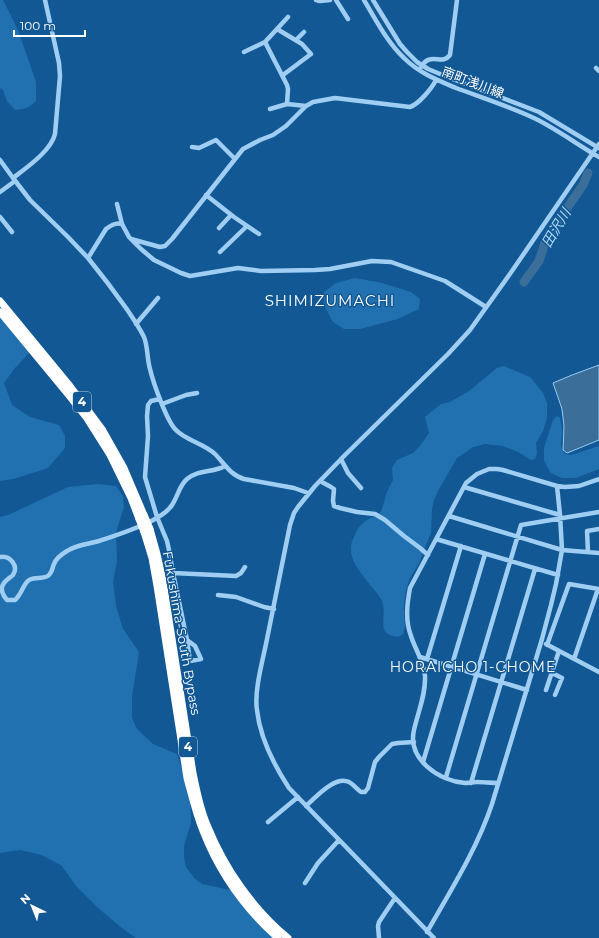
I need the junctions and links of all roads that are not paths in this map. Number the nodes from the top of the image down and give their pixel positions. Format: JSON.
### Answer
{"nodes":[{"id":1,"x":45,"y":0,"type":"edge"},
{"id":2,"x":316,"y":0,"type":"edge"},
{"id":3,"x":330,"y":0,"type":"edge"},
{"id":4,"x":336,"y":0,"type":"edge"},
{"id":5,"x":364,"y":0,"type":"edge"},
{"id":6,"x":373,"y":0,"type":"edge"},
{"id":7,"x":457,"y":0,"type":"edge"},
{"id":8,"x":288,"y":17,"type":"dead end"},
{"id":9,"x":348,"y":19,"type":"dead end"},
{"id":10,"x":277,"y":29,"type":"junction"},
{"id":11,"x":304,"y":32,"type":"dead end"},
{"id":12,"x":296,"y":40,"type":"junction"},
{"id":13,"x":265,"y":42,"type":"junction"},
{"id":14,"x":244,"y":52,"type":"dead end"},
{"id":15,"x":422,"y":65,"type":"junction"},
{"id":16,"x":418,"y":70,"type":"junction"},
{"id":17,"x":283,"y":75,"type":"junction"},
{"id":18,"x":436,"y":80,"type":"junction"},
{"id":19,"x":287,"y":104,"type":"junction"},
{"id":20,"x":306,"y":106,"type":"junction"},
{"id":21,"x":270,"y":109,"type":"dead end"},
{"id":22,"x":598,"y":146,"type":"edge"},
{"id":23,"x":192,"y":147,"type":"dead end"},
{"id":24,"x":592,"y":153,"type":"junction"},
{"id":25,"x":599,"y":157,"type":"edge"},
{"id":26,"x":234,"y":159,"type":"junction"},
{"id":27,"x":0,"y":160,"type":"edge"},
{"id":28,"x":14,"y":180,"type":"junction"},
{"id":29,"x":0,"y":192,"type":"edge"},
{"id":30,"x":206,"y":195,"type":"junction"},
{"id":31,"x":117,"y":204,"type":"dead end"},
{"id":32,"x":231,"y":215,"type":"junction"},
{"id":33,"x":0,"y":218,"type":"edge"},
{"id":34,"x":122,"y":224,"type":"junction"},
{"id":35,"x":247,"y":226,"type":"junction"},
{"id":36,"x":219,"y":228,"type":"dead end"},
{"id":37,"x":12,"y":232,"type":"dead end"},
{"id":38,"x":259,"y":234,"type":"dead end"},
{"id":39,"x":131,"y":239,"type":"junction"},
{"id":40,"x":220,"y":252,"type":"dead end"},
{"id":41,"x":88,"y":258,"type":"junction"},
{"id":42,"x":158,"y":298,"type":"dead end"},
{"id":43,"x":0,"y":300,"type":"edge"},
{"id":44,"x":486,"y":307,"type":"junction"},
{"id":45,"x":0,"y":312,"type":"edge"},
{"id":46,"x":136,"y":324,"type":"junction"},
{"id":47,"x":197,"y":393,"type":"dead end"},
{"id":48,"x":160,"y":398,"type":"junction"},
{"id":49,"x":162,"y":404,"type":"junction"},
{"id":50,"x":341,"y":459,"type":"junction"},
{"id":51,"x":225,"y":466,"type":"junction"},
{"id":52,"x":599,"y":479,"type":"edge"},
{"id":53,"x":320,"y":481,"type":"junction"},
{"id":54,"x":557,"y":486,"type":"junction"},
{"id":55,"x":464,"y":487,"type":"junction"},
{"id":56,"x":361,"y":488,"type":"dead end"},
{"id":57,"x":308,"y":493,"type":"junction"},
{"id":58,"x":599,"y":512,"type":"edge"},
{"id":59,"x":449,"y":516,"type":"junction"},
{"id":60,"x":560,"y":516,"type":"junction"},
{"id":61,"x":142,"y":517,"type":"junction"},
{"id":62,"x":157,"y":517,"type":"junction"},
{"id":63,"x":599,"y":529,"type":"edge"},
{"id":64,"x":147,"y":531,"type":"junction"},
{"id":65,"x":517,"y":536,"type":"junction"},
{"id":66,"x":436,"y":539,"type":"junction"},
{"id":67,"x":461,"y":546,"type":"junction"},
{"id":68,"x":562,"y":550,"type":"junction"},
{"id":69,"x":588,"y":552,"type":"junction"},
{"id":70,"x":485,"y":554,"type":"junction"},
{"id":71,"x":599,"y":554,"type":"edge"},
{"id":72,"x":428,"y":555,"type":"junction"},
{"id":73,"x":0,"y":557,"type":"edge"},
{"id":74,"x":510,"y":561,"type":"junction"},
{"id":75,"x":245,"y":568,"type":"dead end"},
{"id":76,"x":535,"y":569,"type":"junction"},
{"id":77,"x":173,"y":573,"type":"junction"},
{"id":78,"x":558,"y":576,"type":"junction"},
{"id":79,"x":599,"y":589,"type":"edge"},
{"id":80,"x":218,"y":595,"type":"dead end"},
{"id":81,"x":274,"y":609,"type":"junction"},
{"id":82,"x":187,"y":640,"type":"dead end"},
{"id":83,"x":541,"y":642,"type":"junction"},
{"id":84,"x":547,"y":645,"type":"junction"},
{"id":85,"x":559,"y":652,"type":"junction"},
{"id":86,"x":420,"y":657,"type":"junction"},
{"id":87,"x":427,"y":659,"type":"junction"},
{"id":88,"x":574,"y":659,"type":"junction"},
{"id":89,"x":452,"y":667,"type":"junction"},
{"id":90,"x":599,"y":672,"type":"edge"},
{"id":91,"x":552,"y":673,"type":"junction"},
{"id":92,"x":476,"y":675,"type":"junction"},
{"id":93,"x":501,"y":682,"type":"junction"},
{"id":94,"x":526,"y":690,"type":"junction"},
{"id":95,"x":546,"y":690,"type":"dead end"},
{"id":96,"x":555,"y":695,"type":"dead end"},
{"id":97,"x":414,"y":742,"type":"junction"},
{"id":98,"x":423,"y":762,"type":"junction"},
{"id":99,"x":446,"y":777,"type":"junction"},
{"id":100,"x":471,"y":782,"type":"junction"},
{"id":101,"x":498,"y":783,"type":"junction"},
{"id":102,"x":298,"y":797,"type":"junction"},
{"id":103,"x":306,"y":806,"type":"junction"},
{"id":104,"x":268,"y":822,"type":"dead end"},
{"id":105,"x":339,"y":840,"type":"junction"},
{"id":106,"x":305,"y":883,"type":"dead end"},
{"id":107,"x":395,"y":898,"type":"junction"},
{"id":108,"x":427,"y":932,"type":"junction"},
{"id":109,"x":278,"y":938,"type":"edge"},
{"id":110,"x":288,"y":938,"type":"edge"},
{"id":111,"x":379,"y":938,"type":"edge"},
{"id":112,"x":434,"y":938,"type":"edge"}],
"edges":[{"from":1,"to":28,"type":"street"},
{"from":2,"to":3,"type":"street"},
{"from":4,"to":9,"type":"street"},
{"from":5,"to":16,"type":"street","name":"南町浅川線"},
{"from":6,"to":15,"type":"street","name":"南町浅川線"},
{"from":7,"to":15,"type":"street"},
{"from":8,"to":10,"type":"street"},
{"from":10,"to":12,"type":"street"},
{"from":10,"to":13,"type":"street"},
{"from":11,"to":12,"type":"street"},
{"from":12,"to":17,"type":"street"},
{"from":13,"to":14,"type":"street"},
{"from":13,"to":17,"type":"street"},
{"from":15,"to":16,"type":"street"},
{"from":15,"to":22,"type":"street","name":"南町浅川線"},
{"from":16,"to":18,"type":"street","name":"南町浅川線"},
{"from":17,"to":19,"type":"street"},
{"from":18,"to":20,"type":"street"},
{"from":18,"to":24,"type":"street","name":"南町浅川線"},
{"from":19,"to":20,"type":"street"},
{"from":19,"to":21,"type":"street"},
{"from":20,"to":26,"type":"street"},
{"from":22,"to":24,"type":"street"},
{"from":23,"to":26,"type":"street"},
{"from":24,"to":25,"type":"street","name":"南町浅川線"},
{"from":24,"to":44,"type":"street"},
{"from":26,"to":30,"type":"street"},
{"from":27,"to":28,"type":"street"},
{"from":28,"to":29,"type":"street"},
{"from":28,"to":41,"type":"street"},
{"from":30,"to":32,"type":"street"},
{"from":30,"to":39,"type":"street"},
{"from":31,"to":34,"type":"street"},
{"from":32,"to":35,"type":"street"},
{"from":32,"to":36,"type":"street"},
{"from":33,"to":37,"type":"street"},
{"from":34,"to":39,"type":"street"},
{"from":34,"to":41,"type":"street"},
{"from":35,"to":38,"type":"street"},
{"from":35,"to":40,"type":"street"},
{"from":39,"to":44,"type":"street"},
{"from":41,"to":46,"type":"street"},
{"from":42,"to":46,"type":"street"},
{"from":43,"to":61,"type":"highway","name":"Fukushima-South Bypass","number":"4"},
{"from":44,"to":50,"type":"street"},
{"from":45,"to":61,"type":"highway","number":"4"},
{"from":46,"to":48,"type":"street"},
{"from":47,"to":49,"type":"street"},
{"from":48,"to":49,"type":"street"},
{"from":48,"to":62,"type":"street"},
{"from":49,"to":51,"type":"street"},
{"from":50,"to":53,"type":"street"},
{"from":50,"to":56,"type":"street"},
{"from":51,"to":57,"type":"street"},
{"from":51,"to":62,"type":"street"},
{"from":52,"to":54,"type":"street"},
{"from":53,"to":57,"type":"street"},
{"from":53,"to":72,"type":"street"},
{"from":54,"to":55,"type":"street"},
{"from":54,"to":60,"type":"street"},
{"from":55,"to":59,"type":"street"},
{"from":55,"to":60,"type":"street"},
{"from":57,"to":81,"type":"street"},
{"from":58,"to":60,"type":"street"},
{"from":59,"to":65,"type":"street"},
{"from":59,"to":66,"type":"street"},
{"from":60,"to":65,"type":"street"},
{"from":60,"to":68,"type":"street"},
{"from":61,"to":64,"type":"highway","name":"Fukushima-South Bypass","number":"4","bridge":true},
{"from":62,"to":73,"type":"street"},
{"from":62,"to":77,"type":"street"},
{"from":63,"to":69,"type":"street"},
{"from":64,"to":109,"type":"highway","name":"Fukushima-South Bypass","number":"4"},
{"from":64,"to":110,"type":"highway","name":"Fukushima-South Bypass","number":"4"},
{"from":65,"to":68,"type":"street"},
{"from":65,"to":74,"type":"street"},
{"from":66,"to":67,"type":"street"},
{"from":66,"to":72,"type":"street"},
{"from":67,"to":70,"type":"street"},
{"from":67,"to":87,"type":"street"},
{"from":68,"to":69,"type":"street"},
{"from":68,"to":78,"type":"street"},
{"from":69,"to":71,"type":"street"},
{"from":70,"to":74,"type":"street"},
{"from":70,"to":89,"type":"street"},
{"from":72,"to":86,"type":"street"},
{"from":74,"to":76,"type":"street"},
{"from":74,"to":92,"type":"street"},
{"from":75,"to":77,"type":"street"},
{"from":76,"to":78,"type":"street"},
{"from":76,"to":93,"type":"street"},
{"from":77,"to":82,"type":"street"},
{"from":78,"to":83,"type":"street"},
{"from":79,"to":84,"type":"street"},
{"from":79,"to":88,"type":"street"},
{"from":80,"to":81,"type":"street"},
{"from":81,"to":102,"type":"street"},
{"from":83,"to":84,"type":"street"},
{"from":83,"to":94,"type":"street"},
{"from":84,"to":85,"type":"street"},
{"from":85,"to":88,"type":"street"},
{"from":85,"to":91,"type":"street"},
{"from":86,"to":87,"type":"street"},
{"from":86,"to":97,"type":"street"},
{"from":87,"to":89,"type":"street"},
{"from":88,"to":90,"type":"street"},
{"from":89,"to":92,"type":"street"},
{"from":89,"to":98,"type":"street"},
{"from":91,"to":95,"type":"street"},
{"from":91,"to":96,"type":"street"},
{"from":92,"to":93,"type":"street"},
{"from":92,"to":99,"type":"street"},
{"from":93,"to":94,"type":"street"},
{"from":93,"to":100,"type":"street"},
{"from":94,"to":101,"type":"street"},
{"from":97,"to":98,"type":"street"},
{"from":97,"to":103,"type":"street"},
{"from":98,"to":99,"type":"street"},
{"from":99,"to":100,"type":"street"},
{"from":100,"to":101,"type":"street"},
{"from":101,"to":108,"type":"street"},
{"from":102,"to":103,"type":"street"},
{"from":102,"to":104,"type":"street"},
{"from":103,"to":105,"type":"street"},
{"from":105,"to":106,"type":"street"},
{"from":105,"to":107,"type":"street"},
{"from":107,"to":108,"type":"street"},
{"from":107,"to":111,"type":"street"},
{"from":108,"to":112,"type":"street"}]}
